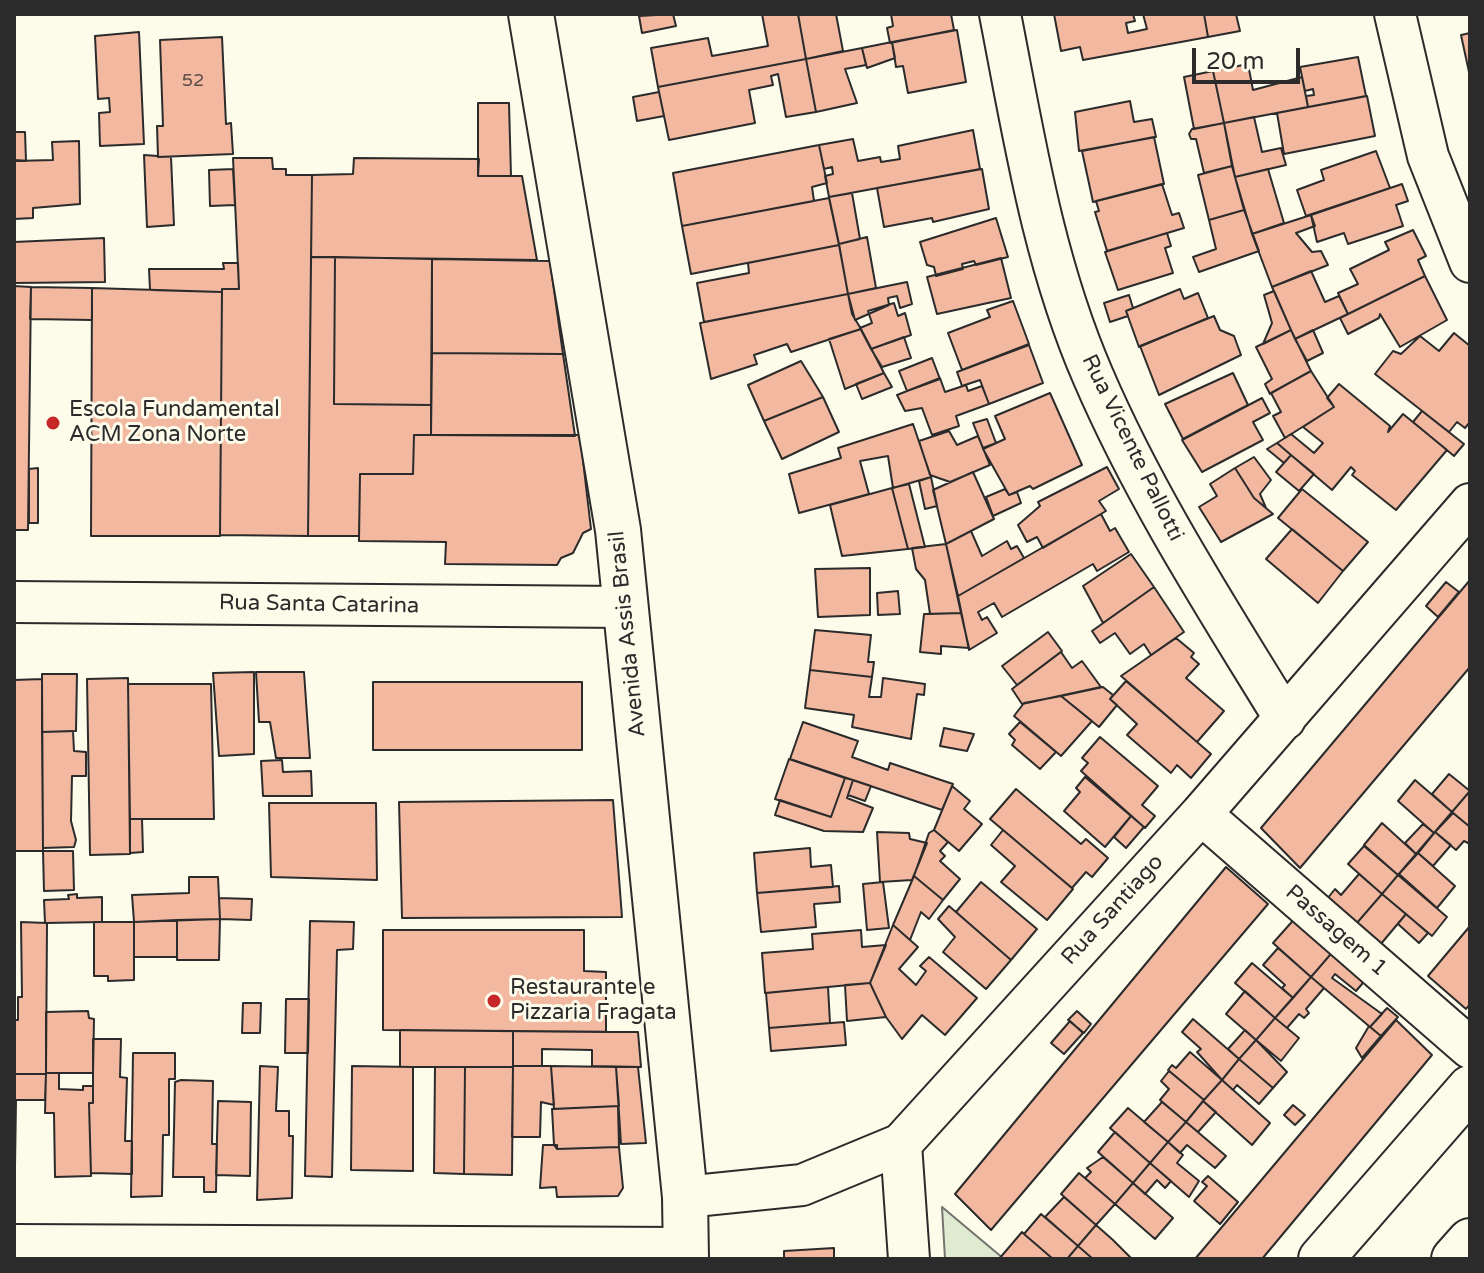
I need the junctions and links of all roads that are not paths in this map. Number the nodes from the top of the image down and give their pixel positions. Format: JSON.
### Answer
{"nodes":[{"id":1,"x":531,"y":14,"type":"edge"},
{"id":2,"x":1000,"y":14,"type":"edge"},
{"id":3,"x":1395,"y":14,"type":"edge"},
{"id":4,"x":1470,"y":262,"type":"edge"},
{"id":5,"x":1470,"y":504,"type":"edge"},
{"id":6,"x":14,"y":602,"type":"edge"},
{"id":7,"x":625,"y":607,"type":"junction"},
{"id":8,"x":1285,"y":719,"type":"junction"},
{"id":9,"x":1201,"y":814,"type":"junction"},
{"id":10,"x":1470,"y":1048,"type":"edge"},
{"id":11,"x":1470,"y":1088,"type":"edge"},
{"id":12,"x":901,"y":1144,"type":"junction"},
{"id":13,"x":685,"y":1197,"type":"junction"},
{"id":14,"x":1470,"y":1241,"type":"edge"},
{"id":15,"x":14,"y":1245,"type":"edge"},
{"id":16,"x":686,"y":1253,"type":"edge"},
{"id":17,"x":909,"y":1259,"type":"edge"},
{"id":18,"x":1321,"y":1259,"type":"edge"},
{"id":19,"x":1454,"y":1259,"type":"edge"}],
"edges":[{"from":1,"to":7,"type":"main road","name":"Avenida Assis Brasil"},
{"from":2,"to":8,"type":"street","name":"Rua Vicente Pallotti"},
{"from":3,"to":4,"type":"street"},
{"from":5,"to":8,"type":"street","name":"Rua Santiago"},
{"from":6,"to":7,"type":"street","name":"Rua Santa Catarina"},
{"from":7,"to":13,"type":"main road","name":"Avenida Assis Brasil"},
{"from":8,"to":9,"type":"street","name":"Rua Santiago"},
{"from":9,"to":10,"type":"street","name":"Passagem 1"},
{"from":9,"to":12,"type":"street","name":"Rua Santiago"},
{"from":11,"to":18,"type":"main road"},
{"from":12,"to":13,"type":"street","name":"Rua Santiago"},
{"from":12,"to":17,"type":"street"},
{"from":13,"to":16,"type":"main road","name":"Avenida Assis Brasil"},
{"from":14,"to":19,"type":"main road"},
{"from":15,"to":16,"type":"street"}]}
